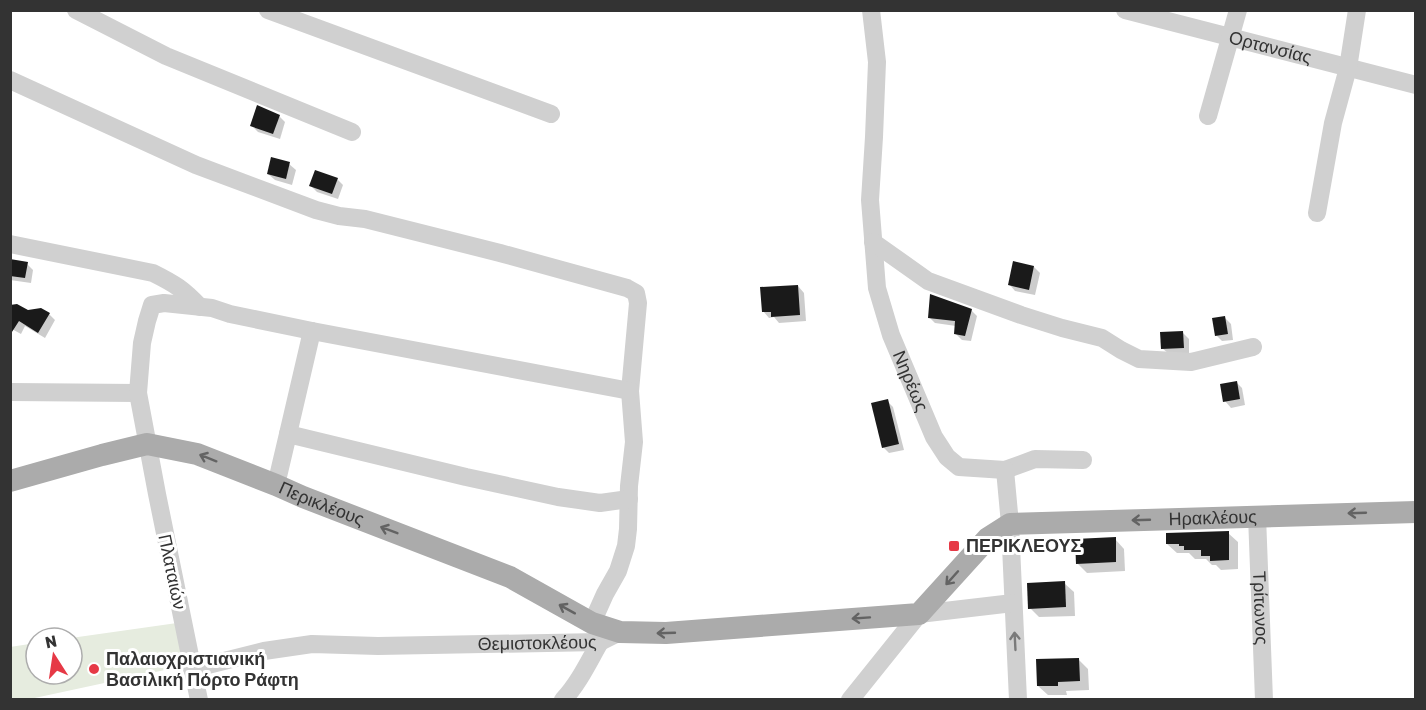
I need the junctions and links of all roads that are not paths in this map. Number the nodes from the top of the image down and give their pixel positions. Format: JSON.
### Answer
{"nodes":[{"id":1,"x":76,"y":10,"type":"edge"},
{"id":2,"x":268,"y":10,"type":"edge"},
{"id":3,"x":871,"y":10,"type":"edge"},
{"id":4,"x":1125,"y":10,"type":"edge"},
{"id":5,"x":1238,"y":10,"type":"edge"},
{"id":6,"x":1358,"y":10,"type":"edge"},
{"id":7,"x":1230,"y":38,"type":"junction"},
{"id":8,"x":1348,"y":68,"type":"junction"},
{"id":9,"x":10,"y":80,"type":"edge"},
{"id":10,"x":1416,"y":85,"type":"edge"},
{"id":11,"x":551,"y":114,"type":"dead end"},
{"id":12,"x":1208,"y":116,"type":"dead end"},
{"id":13,"x":352,"y":132,"type":"dead end"},
{"id":14,"x":1317,"y":213,"type":"dead end"},
{"id":15,"x":873,"y":242,"type":"junction"},
{"id":16,"x":10,"y":244,"type":"edge"},
{"id":17,"x":200,"y":307,"type":"junction"},
{"id":18,"x":312,"y":331,"type":"junction"},
{"id":19,"x":1253,"y":347,"type":"dead end"},
{"id":20,"x":630,"y":391,"type":"junction"},
{"id":21,"x":10,"y":392,"type":"edge"},
{"id":22,"x":138,"y":393,"type":"junction"},
{"id":23,"x":288,"y":434,"type":"junction"},
{"id":24,"x":147,"y":444,"type":"junction"},
{"id":25,"x":1083,"y":459,"type":"dead end"},
{"id":26,"x":1005,"y":470,"type":"junction"},
{"id":27,"x":10,"y":481,"type":"edge"},
{"id":28,"x":276,"y":485,"type":"junction"},
{"id":29,"x":629,"y":499,"type":"junction"},
{"id":30,"x":1416,"y":512,"type":"edge"},
{"id":31,"x":1257,"y":516,"type":"junction"},
{"id":32,"x":1010,"y":524,"type":"junction"},
{"id":33,"x":1013,"y":603,"type":"junction"},
{"id":34,"x":919,"y":614,"type":"junction"},
{"id":35,"x":596,"y":632,"type":"junction"},
{"id":36,"x":620,"y":632,"type":"joint"},
{"id":37,"x":192,"y":669,"type":"junction"},
{"id":38,"x":199,"y":699,"type":"edge"},
{"id":39,"x":563,"y":699,"type":"edge"},
{"id":40,"x":850,"y":699,"type":"edge"},
{"id":41,"x":1018,"y":699,"type":"edge"},
{"id":42,"x":1264,"y":699,"type":"edge"}],
"edges":[{"from":1,"to":13,"type":"street"},
{"from":2,"to":11,"type":"street"},
{"from":3,"to":15,"type":"street","name":"Νηρέως"},
{"from":4,"to":7,"type":"street","name":"Ορτανσίας"},
{"from":5,"to":7,"type":"street"},
{"from":6,"to":8,"type":"street"},
{"from":7,"to":8,"type":"street","name":"Ορτανσίας"},
{"from":7,"to":12,"type":"street"},
{"from":8,"to":10,"type":"street","name":"Ορτανσίας"},
{"from":8,"to":14,"type":"street"},
{"from":9,"to":20,"type":"street"},
{"from":15,"to":19,"type":"street"},
{"from":15,"to":26,"type":"street","name":"Νηρέως"},
{"from":16,"to":17,"type":"street"},
{"from":17,"to":18,"type":"street"},
{"from":17,"to":22,"type":"street","name":"Πλαταιών"},
{"from":18,"to":20,"type":"street"},
{"from":18,"to":23,"type":"street"},
{"from":20,"to":29,"type":"street"},
{"from":21,"to":22,"type":"street"},
{"from":22,"to":24,"type":"street","name":"Πλαταιών"},
{"from":23,"to":28,"type":"street"},
{"from":23,"to":29,"type":"street"},
{"from":24,"to":27,"type":"main road","name":"Περικλέους"},
{"from":28,"to":24,"type":"main road","name":"Περικλέους","one_way":true},
{"from":24,"to":37,"type":"street","name":"Πλαταιών"},
{"from":25,"to":26,"type":"street"},
{"from":26,"to":32,"type":"street"},
{"from":35,"to":28,"type":"main road","name":"Περικλέους","one_way":true},
{"from":29,"to":35,"type":"street"},
{"from":30,"to":31,"type":"main road","name":"Ηρακλέους","one_way":true},
{"from":31,"to":32,"type":"main road","name":"Ηρακλέους","one_way":true},
{"from":31,"to":42,"type":"street","name":"Τρίτωνος"},
{"from":32,"to":33,"type":"street"},
{"from":32,"to":34,"type":"main road","one_way":true},
{"from":33,"to":34,"type":"street"},
{"from":41,"to":33,"type":"street","one_way":true},
{"from":34,"to":36,"type":"main road","name":"Θεμιστοκλέους","one_way":true},
{"from":34,"to":40,"type":"street"},
{"from":35,"to":36,"type":"main road","name":"Περικλέους"},
{"from":35,"to":37,"type":"street","name":"Θεμιστοκλέους"},
{"from":35,"to":39,"type":"street"},
{"from":37,"to":38,"type":"street","name":"Πλαταιών"}]}
